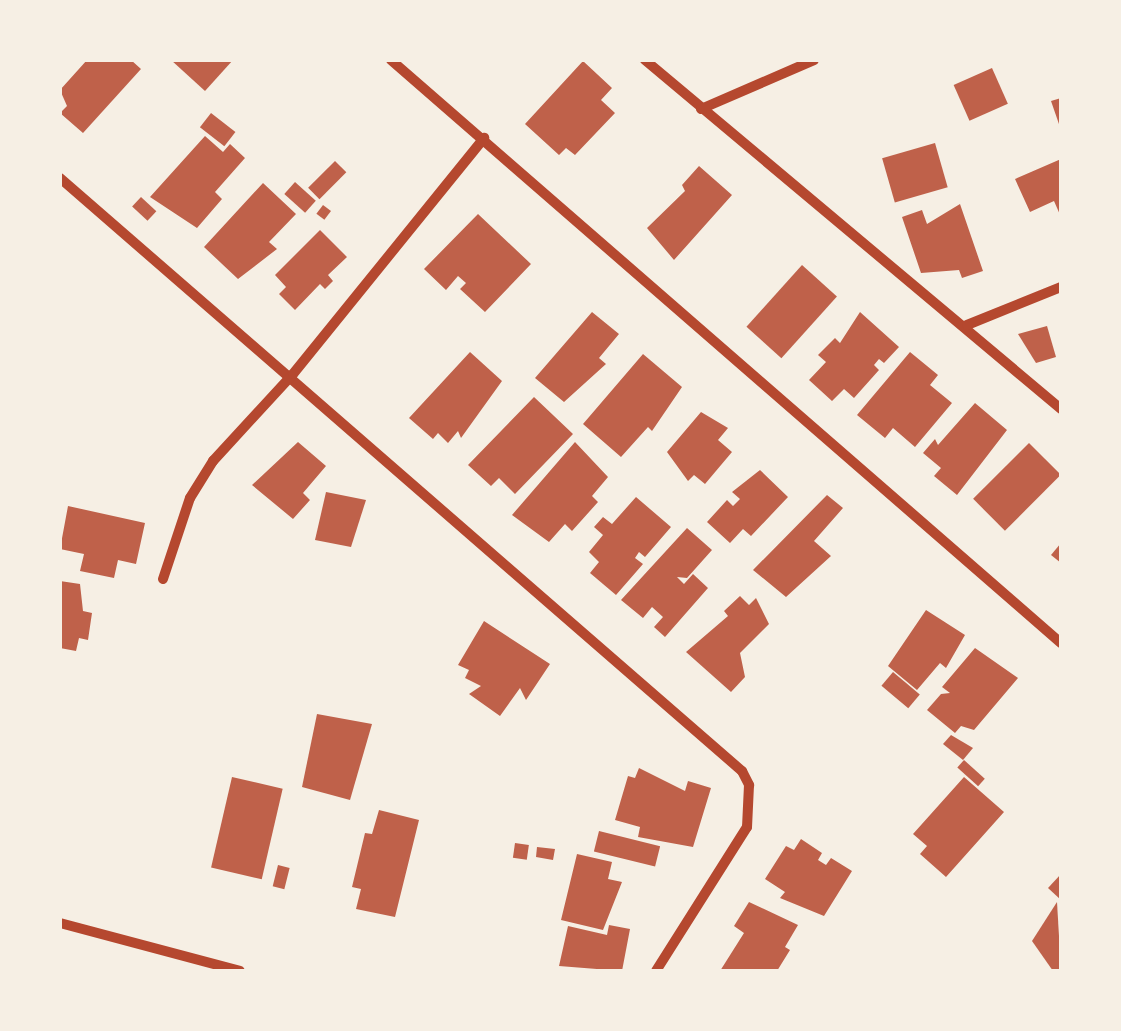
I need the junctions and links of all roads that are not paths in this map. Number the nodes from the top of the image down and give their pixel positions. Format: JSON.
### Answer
{"nodes":[{"id":1,"x":391,"y":60,"type":"edge"},
{"id":2,"x":645,"y":60,"type":"edge"},
{"id":3,"x":814,"y":60,"type":"edge"},
{"id":4,"x":702,"y":109,"type":"junction"},
{"id":5,"x":484,"y":138,"type":"junction"},
{"id":6,"x":60,"y":178,"type":"edge"},
{"id":7,"x":1061,"y":287,"type":"edge"},
{"id":8,"x":966,"y":325,"type":"junction"},
{"id":9,"x":292,"y":374,"type":"junction"},
{"id":10,"x":1061,"y":409,"type":"edge"},
{"id":11,"x":163,"y":579,"type":"dead end"},
{"id":12,"x":1061,"y":643,"type":"edge"},
{"id":13,"x":60,"y":923,"type":"edge"},
{"id":14,"x":240,"y":971,"type":"edge"},
{"id":15,"x":656,"y":971,"type":"edge"}],
"edges":[{"from":1,"to":5,"type":"street"},
{"from":2,"to":4,"type":"street"},
{"from":3,"to":4,"type":"street"},
{"from":4,"to":8,"type":"street"},
{"from":5,"to":9,"type":"street"},
{"from":5,"to":12,"type":"street"},
{"from":6,"to":9,"type":"street"},
{"from":7,"to":8,"type":"street"},
{"from":8,"to":10,"type":"street"},
{"from":9,"to":11,"type":"street"},
{"from":9,"to":15,"type":"street"},
{"from":13,"to":14,"type":"street"}]}
